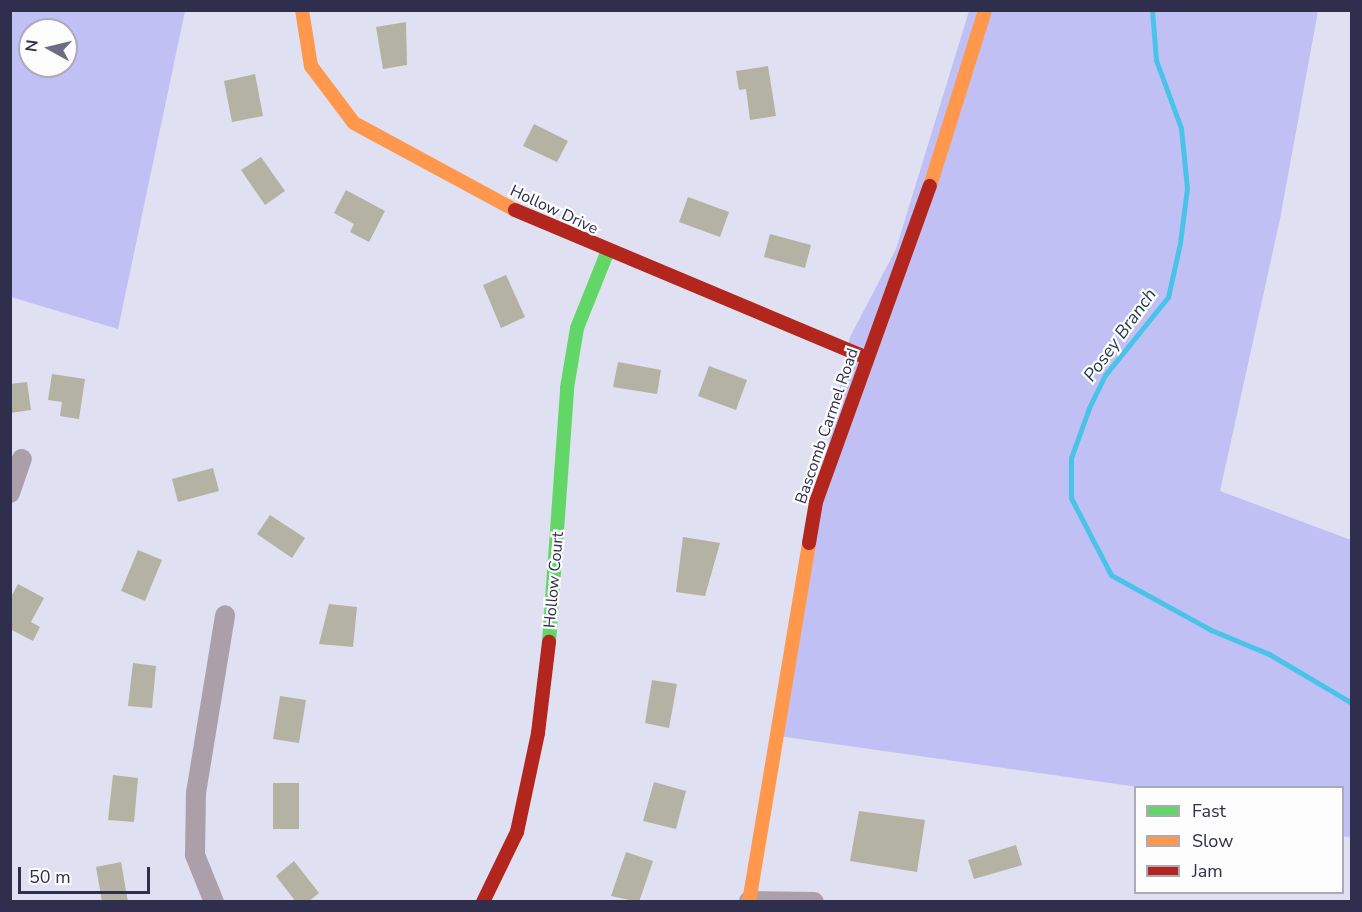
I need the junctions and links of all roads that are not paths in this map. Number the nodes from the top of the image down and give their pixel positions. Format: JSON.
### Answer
{"nodes":[{"id":1,"x":302,"y":10,"type":"edge"},
{"id":2,"x":985,"y":10,"type":"edge"},
{"id":3,"x":607,"y":253,"type":"junction"},
{"id":4,"x":867,"y":358,"type":"junction"},
{"id":5,"x":22,"y":459,"type":"dead end"},
{"id":6,"x":10,"y":492,"type":"edge"},
{"id":7,"x":225,"y":615,"type":"dead end"},
{"id":8,"x":749,"y":901,"type":"edge"},
{"id":9,"x":214,"y":902,"type":"edge"},
{"id":10,"x":483,"y":902,"type":"edge"},
{"id":11,"x":814,"y":902,"type":"edge"}],
"edges":[{"from":1,"to":3,"type":"street","name":"Hollow Drive"},
{"from":2,"to":4,"type":"street","name":"Bascomb Carmel Road"},
{"from":3,"to":4,"type":"street","name":"Hollow Drive"},
{"from":3,"to":10,"type":"street","name":"Hollow Court"},
{"from":4,"to":8,"type":"street","name":"Bascomb Carmel Road"},
{"from":5,"to":6,"type":"street"},
{"from":7,"to":9,"type":"street"},
{"from":8,"to":11,"type":"street"}]}
